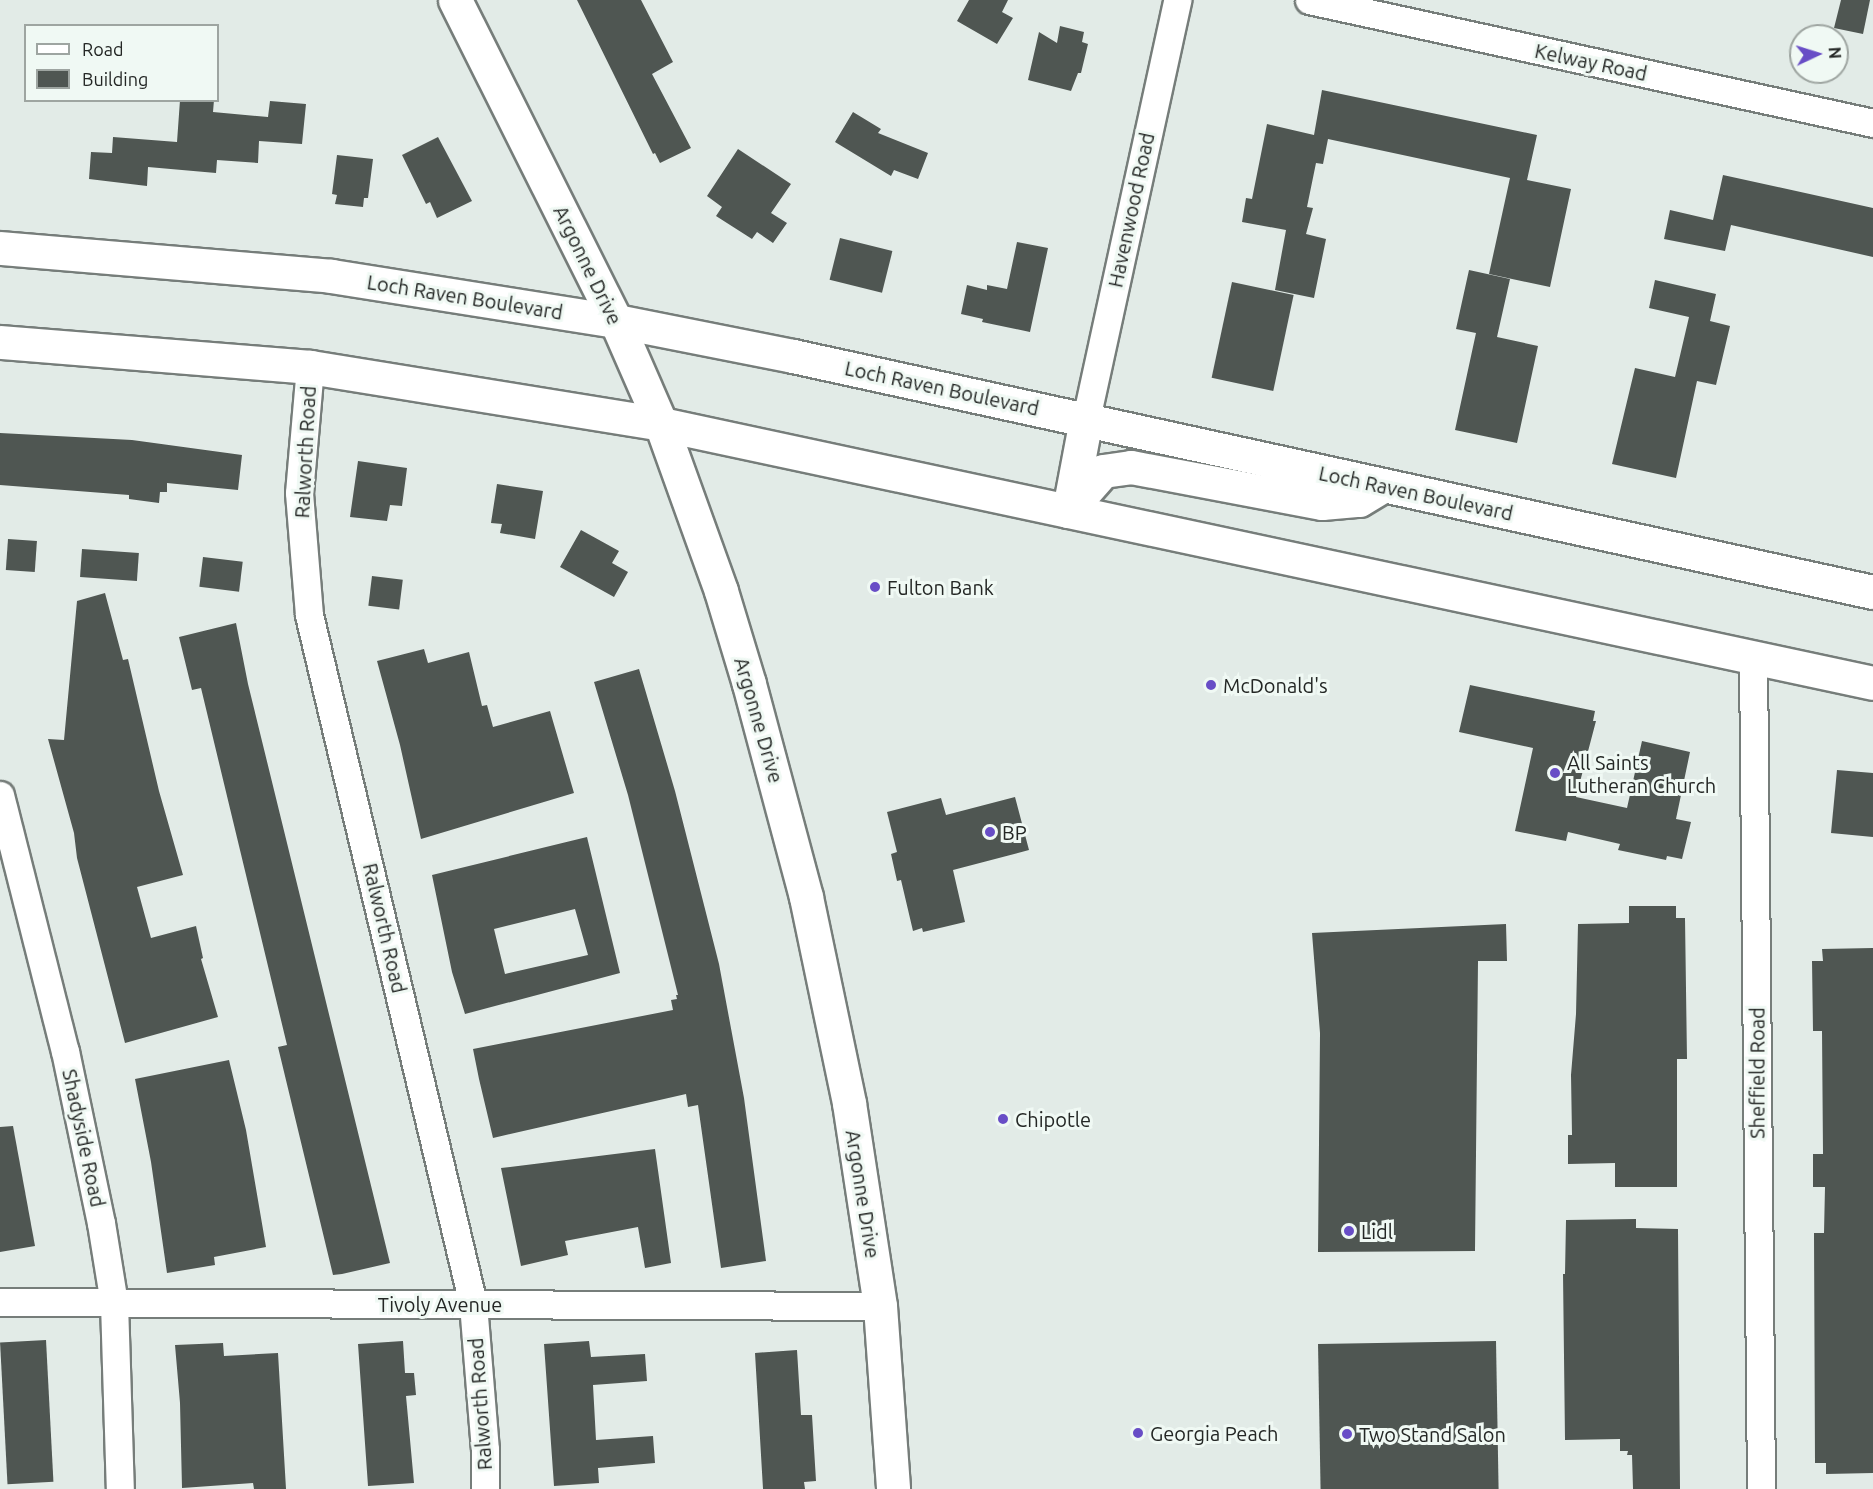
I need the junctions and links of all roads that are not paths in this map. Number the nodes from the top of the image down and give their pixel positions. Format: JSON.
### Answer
{"nodes":[{"id":1,"x":455,"y":0,"type":"edge"},
{"id":2,"x":1178,"y":0,"type":"edge"},
{"id":3,"x":1309,"y":0,"type":"edge"},
{"id":4,"x":1873,"y":123,"type":"edge"},
{"id":5,"x":0,"y":248,"type":"edge"},
{"id":6,"x":616,"y":321,"type":"junction"},
{"id":7,"x":0,"y":342,"type":"edge"},
{"id":8,"x":310,"y":367,"type":"junction"},
{"id":9,"x":1086,"y":419,"type":"junction"},
{"id":10,"x":661,"y":424,"type":"junction"},
{"id":11,"x":1382,"y":486,"type":"junction"},
{"id":12,"x":1068,"y":511,"type":"junction"},
{"id":13,"x":1873,"y":592,"type":"edge"},
{"id":14,"x":1753,"y":657,"type":"junction"},
{"id":15,"x":1873,"y":683,"type":"edge"},
{"id":16,"x":0,"y":795,"type":"edge"},
{"id":17,"x":0,"y":1302,"type":"edge"},
{"id":18,"x":114,"y":1304,"type":"junction"},
{"id":19,"x":473,"y":1304,"type":"junction"},
{"id":20,"x":880,"y":1306,"type":"junction"},
{"id":21,"x":120,"y":1489,"type":"edge"},
{"id":22,"x":485,"y":1489,"type":"edge"},
{"id":23,"x":892,"y":1489,"type":"edge"},
{"id":24,"x":1761,"y":1489,"type":"edge"}],
"edges":[{"from":1,"to":6,"type":"main road","name":"Argonne Drive"},
{"from":2,"to":9,"type":"street","name":"Havenwood Road"},
{"from":3,"to":4,"type":"street","name":"Kelway Road"},
{"from":5,"to":6,"type":"main road","name":"Loch Raven Boulevard"},
{"from":6,"to":9,"type":"main road","name":"Loch Raven Boulevard"},
{"from":6,"to":10,"type":"main road","name":"Argonne Drive"},
{"from":7,"to":8,"type":"main road"},
{"from":8,"to":10,"type":"main road"},
{"from":8,"to":19,"type":"street","name":"Ralworth Road"},
{"from":9,"to":11,"type":"main road","name":"Loch Raven Boulevard"},
{"from":9,"to":12,"type":"main road"},
{"from":10,"to":12,"type":"main road"},
{"from":10,"to":20,"type":"main road","name":"Argonne Drive"},
{"from":11,"to":12,"type":"main road"},
{"from":11,"to":13,"type":"main road","name":"Loch Raven Boulevard"},
{"from":12,"to":14,"type":"main road"},
{"from":14,"to":15,"type":"main road"},
{"from":14,"to":24,"type":"street","name":"Sheffield Road"},
{"from":16,"to":18,"type":"street","name":"Shadyside Road"},
{"from":17,"to":18,"type":"street","name":"Tivoly Avenue"},
{"from":18,"to":19,"type":"street","name":"Tivoly Avenue"},
{"from":18,"to":21,"type":"street","name":"Shadyside Road"},
{"from":19,"to":20,"type":"street","name":"Tivoly Avenue"},
{"from":19,"to":22,"type":"street","name":"Ralworth Road"},
{"from":20,"to":23,"type":"main road","name":"Argonne Drive"}]}
